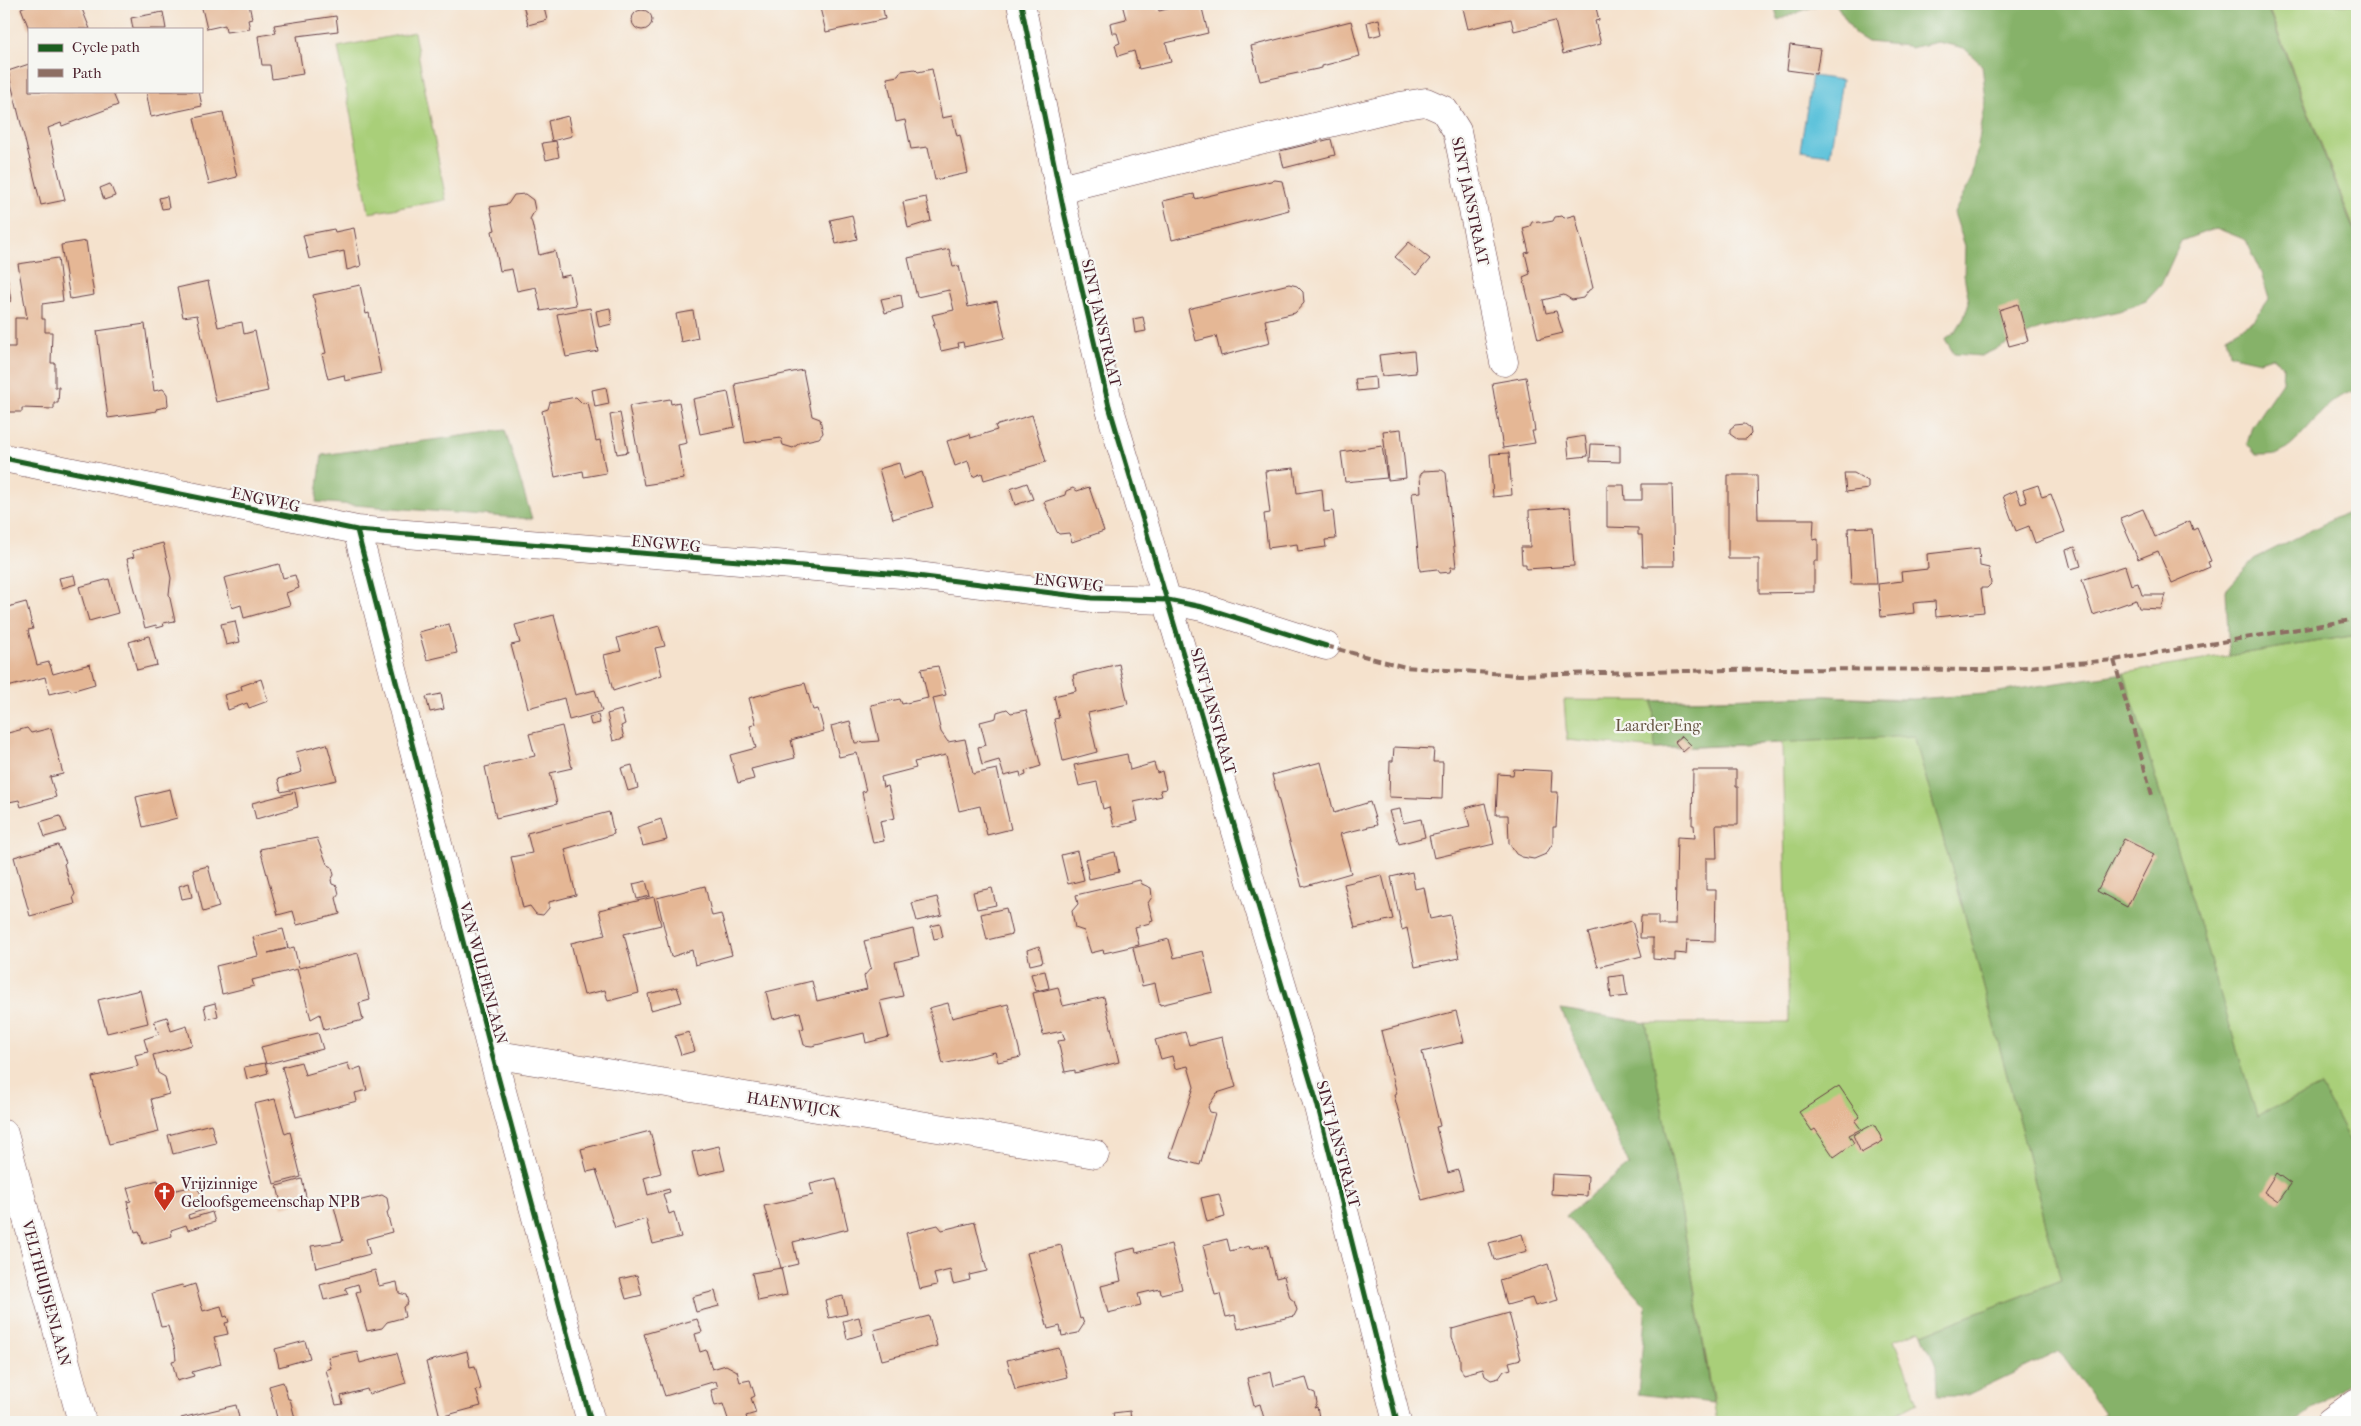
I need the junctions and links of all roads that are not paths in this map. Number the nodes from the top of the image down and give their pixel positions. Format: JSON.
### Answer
{"nodes":[{"id":1,"x":1020,"y":4,"type":"edge"},
{"id":2,"x":1059,"y":189,"type":"junction"},
{"id":3,"x":1504,"y":362,"type":"dead end"},
{"id":4,"x":4,"y":458,"type":"edge"},
{"id":5,"x":357,"y":530,"type":"junction"},
{"id":6,"x":1168,"y":600,"type":"junction"},
{"id":7,"x":1326,"y":646,"type":"dead end"},
{"id":8,"x":492,"y":1054,"type":"junction"},
{"id":9,"x":4,"y":1134,"type":"edge"},
{"id":10,"x":1096,"y":1154,"type":"dead end"},
{"id":11,"x":2357,"y":1402,"type":"edge"},
{"id":12,"x":82,"y":1422,"type":"edge"},
{"id":13,"x":591,"y":1422,"type":"edge"},
{"id":14,"x":1397,"y":1422,"type":"edge"},
{"id":15,"x":2330,"y":1422,"type":"edge"}],
"edges":[{"from":1,"to":2,"type":"street","name":"SINT JANSTRAAT"},
{"from":2,"to":3,"type":"street","name":"SINT JANSTRAAT"},
{"from":2,"to":6,"type":"street","name":"SINT JANSTRAAT"},
{"from":4,"to":5,"type":"street","name":"ENGWEG"},
{"from":5,"to":6,"type":"street","name":"ENGWEG"},
{"from":5,"to":8,"type":"street","name":"VAN WULFENLAAN"},
{"from":6,"to":7,"type":"street","name":"ENGWEG"},
{"from":6,"to":14,"type":"street","name":"SINT JANSTRAAT"},
{"from":8,"to":10,"type":"street","name":"HAENWIJCK"},
{"from":8,"to":13,"type":"street","name":"VAN WULFENLAAN"},
{"from":9,"to":12,"type":"street","name":"VELTHUIJSENLAAN"},
{"from":11,"to":15,"type":"street"}]}
